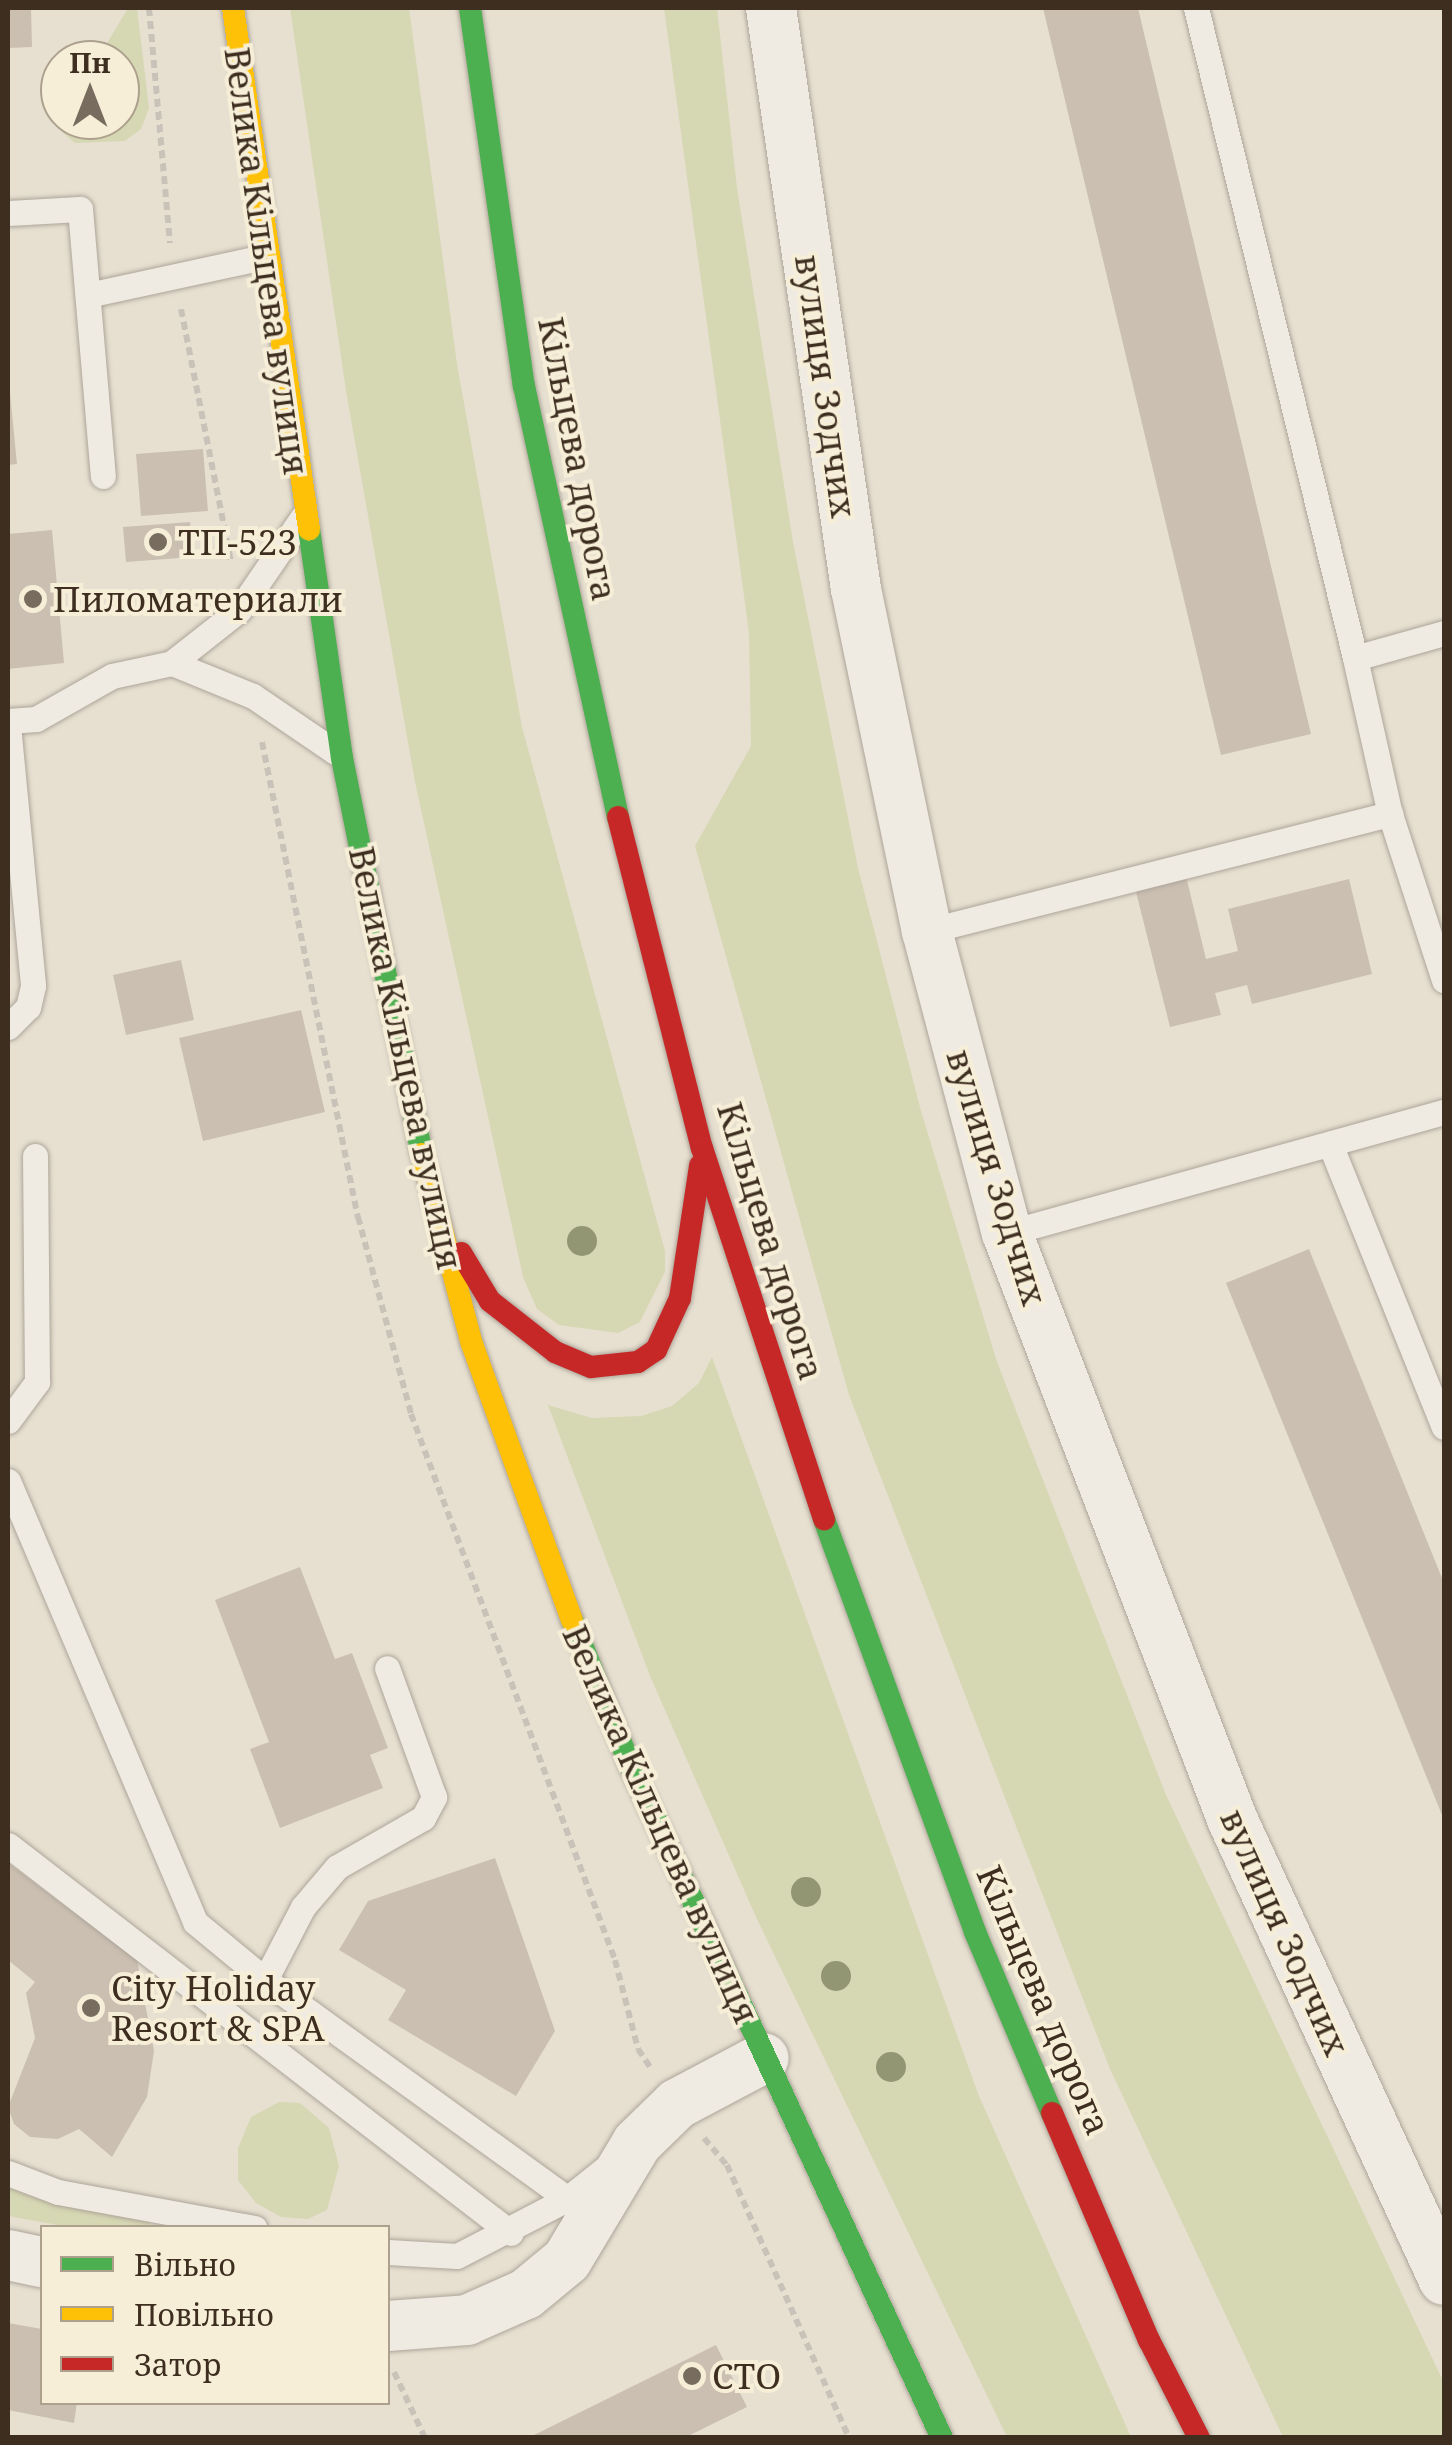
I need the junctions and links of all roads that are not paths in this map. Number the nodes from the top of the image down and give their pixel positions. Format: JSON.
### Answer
{"nodes":[{"id":1,"x":233,"y":8,"type":"edge"},
{"id":2,"x":470,"y":8,"type":"edge"},
{"id":3,"x":772,"y":8,"type":"edge"},
{"id":4,"x":1196,"y":8,"type":"edge"},
{"id":5,"x":8,"y":213,"type":"edge"},
{"id":6,"x":264,"y":257,"type":"junction"},
{"id":7,"x":88,"y":295,"type":"junction"},
{"id":8,"x":103,"y":476,"type":"dead end"},
{"id":9,"x":302,"y":518,"type":"junction"},
{"id":10,"x":1444,"y":633,"type":"edge"},
{"id":11,"x":1355,"y":658,"type":"junction"},
{"id":12,"x":172,"y":663,"type":"junction"},
{"id":13,"x":8,"y":723,"type":"edge"},
{"id":14,"x":342,"y":758,"type":"junction"},
{"id":15,"x":1390,"y":814,"type":"junction"},
{"id":16,"x":927,"y":932,"type":"junction"},
{"id":17,"x":1444,"y":980,"type":"edge"},
{"id":18,"x":8,"y":1027,"type":"edge"},
{"id":19,"x":1444,"y":1112,"type":"edge"},
{"id":20,"x":1330,"y":1144,"type":"junction"},
{"id":21,"x":702,"y":1148,"type":"junction"},
{"id":22,"x":34,"y":1156,"type":"dead end"},
{"id":23,"x":433,"y":1208,"type":"junction"},
{"id":24,"x":1007,"y":1233,"type":"junction"},
{"id":25,"x":8,"y":1421,"type":"edge"},
{"id":26,"x":1444,"y":1427,"type":"edge"},
{"id":27,"x":8,"y":1481,"type":"edge"},
{"id":28,"x":387,"y":1668,"type":"dead end"},
{"id":29,"x":8,"y":1845,"type":"edge"},
{"id":30,"x":265,"y":1980,"type":"junction"},
{"id":31,"x":764,"y":2058,"type":"junction"},
{"id":32,"x":637,"y":2143,"type":"junction"},
{"id":33,"x":8,"y":2173,"type":"edge"},
{"id":34,"x":567,"y":2199,"type":"junction"},
{"id":35,"x":239,"y":2225,"type":"edge"},
{"id":36,"x":511,"y":2233,"type":"junction"},
{"id":37,"x":390,"y":2252,"type":"edge"},
{"id":38,"x":8,"y":2255,"type":"edge"},
{"id":39,"x":40,"y":2262,"type":"edge"},
{"id":40,"x":1444,"y":2280,"type":"edge"},
{"id":41,"x":390,"y":2326,"type":"edge"},
{"id":42,"x":942,"y":2438,"type":"edge"},
{"id":43,"x":1200,"y":2438,"type":"edge"}],
"edges":[{"from":1,"to":6,"type":"highway","name":"Велика Кільцева вулиця"},
{"from":2,"to":21,"type":"highway","name":"Кільцева дорога"},
{"from":3,"to":16,"type":"street","name":"вулиця Зодчих"},
{"from":4,"to":11,"type":"lane"},
{"from":5,"to":7,"type":"lane"},
{"from":6,"to":7,"type":"lane"},
{"from":6,"to":9,"type":"highway","name":"Велика Кільцева вулиця"},
{"from":7,"to":8,"type":"lane"},
{"from":9,"to":12,"type":"lane"},
{"from":9,"to":14,"type":"highway","name":"Велика Кільцева вулиця"},
{"from":10,"to":11,"type":"lane"},
{"from":11,"to":15,"type":"lane"},
{"from":12,"to":13,"type":"lane"},
{"from":12,"to":14,"type":"lane"},
{"from":13,"to":18,"type":"lane"},
{"from":14,"to":23,"type":"highway","name":"Велика Кільцева вулиця"},
{"from":15,"to":16,"type":"lane"},
{"from":15,"to":17,"type":"lane"},
{"from":16,"to":24,"type":"street","name":"вулиця Зодчих"},
{"from":19,"to":20,"type":"lane"},
{"from":20,"to":24,"type":"lane"},
{"from":20,"to":26,"type":"lane"},
{"from":21,"to":23,"type":"highway"},
{"from":21,"to":43,"type":"highway","name":"Кільцева дорога"},
{"from":22,"to":25,"type":"lane"},
{"from":23,"to":31,"type":"highway","name":"Велика Кільцева вулиця"},
{"from":24,"to":40,"type":"street","name":"вулиця Зодчих"},
{"from":27,"to":30,"type":"lane"},
{"from":28,"to":30,"type":"lane"},
{"from":29,"to":36,"type":"lane"},
{"from":30,"to":34,"type":"lane"},
{"from":31,"to":32,"type":"street","name":"Велика Кільцева вулиця"},
{"from":31,"to":42,"type":"highway","name":"Велика Кільцева вулиця"},
{"from":32,"to":34,"type":"lane"},
{"from":32,"to":41,"type":"street","name":"Велика Кільцева вулиця"},
{"from":33,"to":35,"type":"lane"},
{"from":34,"to":36,"type":"lane"},
{"from":36,"to":37,"type":"lane"},
{"from":38,"to":39,"type":"street"}]}
